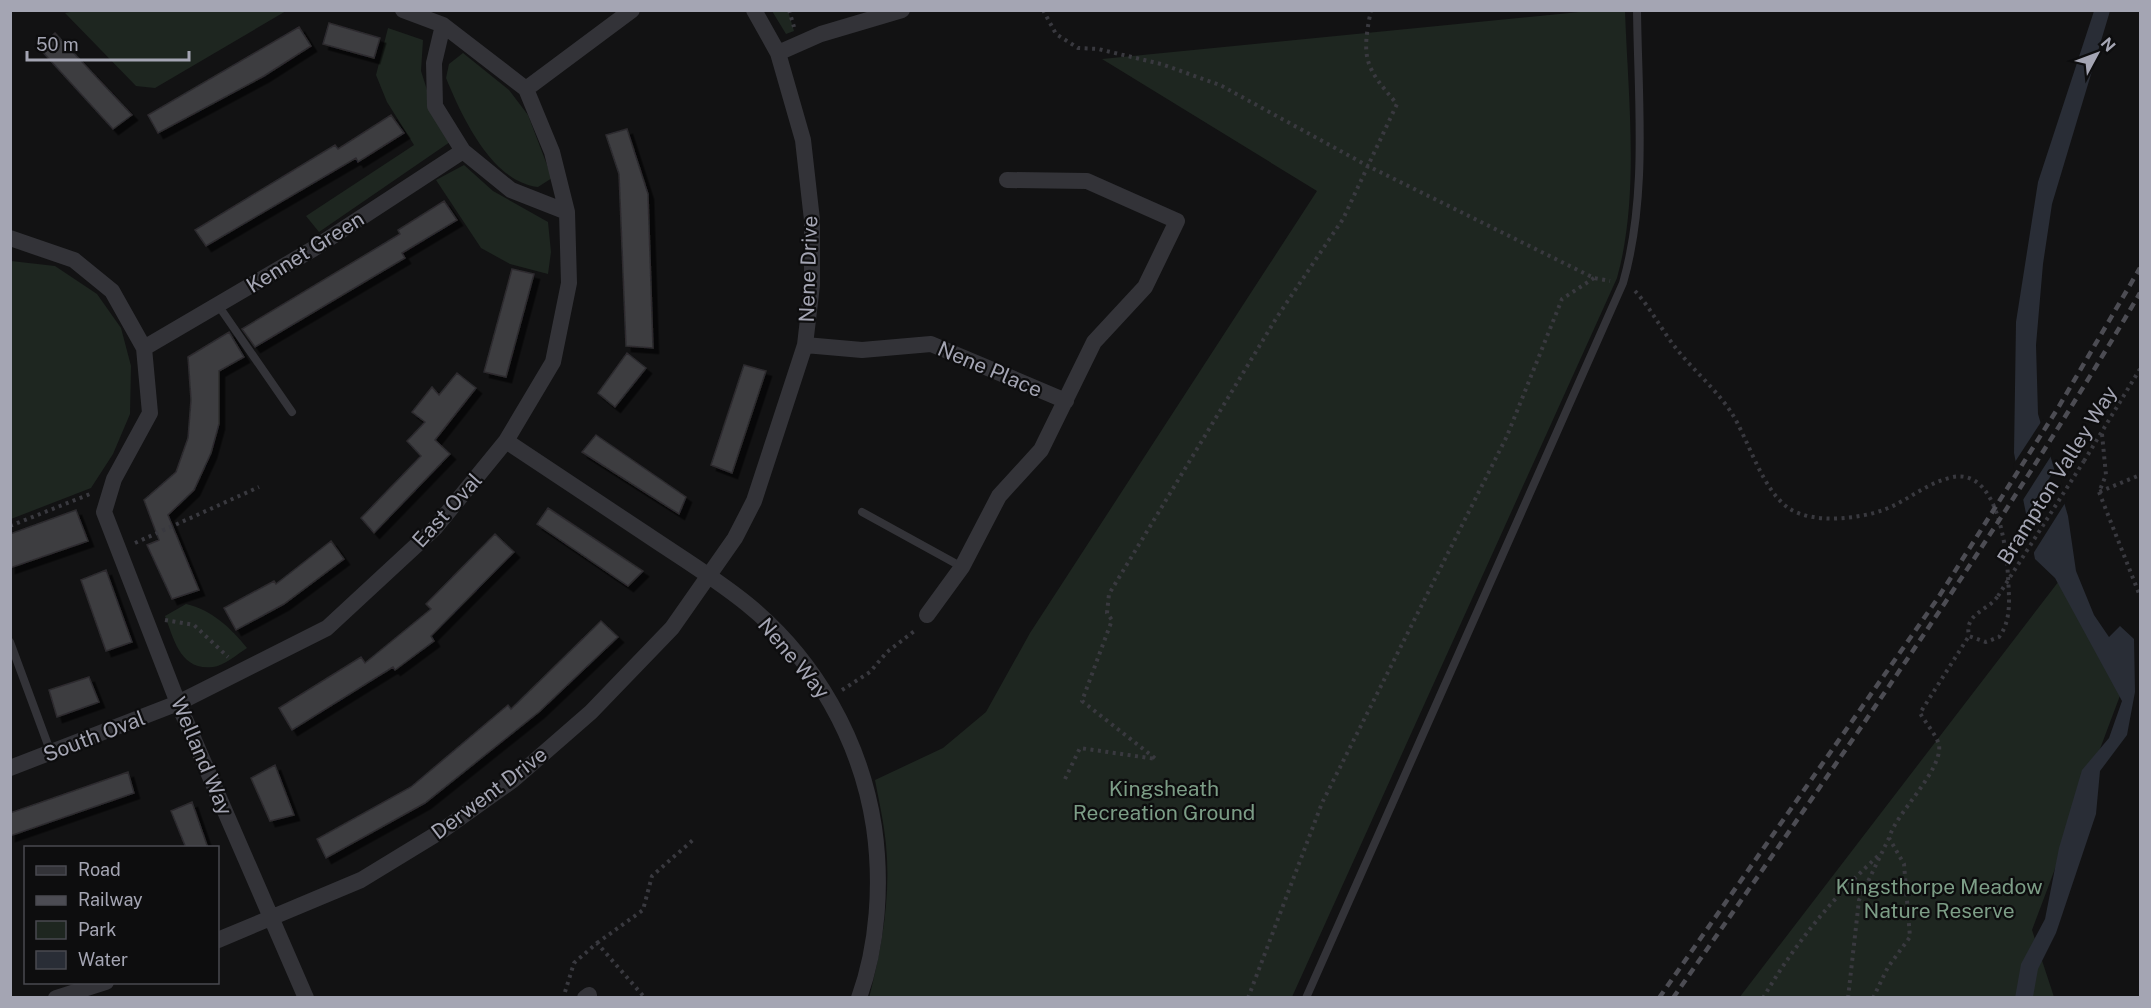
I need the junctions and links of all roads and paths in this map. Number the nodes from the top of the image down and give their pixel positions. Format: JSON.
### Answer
{"nodes":[{"id":1,"x":403,"y":10,"type":"edge"},
{"id":2,"x":632,"y":10,"type":"edge"},
{"id":3,"x":754,"y":10,"type":"edge"},
{"id":4,"x":902,"y":10,"type":"edge"},
{"id":5,"x":1043,"y":10,"type":"edge"},
{"id":6,"x":1371,"y":10,"type":"edge"},
{"id":7,"x":1636,"y":10,"type":"edge"},
{"id":8,"x":879,"y":14,"type":"edge"},
{"id":9,"x":443,"y":26,"type":"junction"},
{"id":10,"x":778,"y":53,"type":"junction"},
{"id":11,"x":526,"y":89,"type":"junction"},
{"id":12,"x":463,"y":151,"type":"junction"},
{"id":13,"x":1368,"y":166,"type":"junction"},
{"id":14,"x":1006,"y":180,"type":"dead end"},
{"id":15,"x":567,"y":212,"type":"junction"},
{"id":16,"x":10,"y":238,"type":"edge"},
{"id":17,"x":1623,"y":283,"type":"junction"},
{"id":18,"x":218,"y":305,"type":"junction"},
{"id":19,"x":805,"y":345,"type":"junction"},
{"id":20,"x":144,"y":348,"type":"junction"},
{"id":21,"x":2140,"y":369,"type":"edge"},
{"id":22,"x":1066,"y":401,"type":"junction"},
{"id":23,"x":292,"y":412,"type":"dead end"},
{"id":24,"x":2102,"y":433,"type":"junction"},
{"id":25,"x":507,"y":441,"type":"junction"},
{"id":26,"x":2140,"y":475,"type":"edge"},
{"id":27,"x":112,"y":484,"type":"junction"},
{"id":28,"x":259,"y":487,"type":"dead end"},
{"id":29,"x":2099,"y":492,"type":"junction"},
{"id":30,"x":862,"y":512,"type":"dead end"},
{"id":31,"x":10,"y":526,"type":"edge"},
{"id":32,"x":118,"y":551,"type":"junction"},
{"id":33,"x":962,"y":567,"type":"junction"},
{"id":34,"x":710,"y":576,"type":"junction"},
{"id":35,"x":2140,"y":596,"type":"edge"},
{"id":36,"x":927,"y":615,"type":"joint"},
{"id":37,"x":148,"y":626,"type":"junction"},
{"id":38,"x":1969,"y":636,"type":"junction"},
{"id":39,"x":10,"y":642,"type":"edge"},
{"id":40,"x":256,"y":664,"type":"junction"},
{"id":41,"x":829,"y":699,"type":"junction"},
{"id":42,"x":178,"y":703,"type":"junction"},
{"id":43,"x":51,"y":753,"type":"junction"},
{"id":44,"x":10,"y":768,"type":"edge"},
{"id":45,"x":1065,"y":779,"type":"dead end"},
{"id":46,"x":1888,"y":838,"type":"junction"},
{"id":47,"x":694,"y":840,"type":"dead end"},
{"id":48,"x":1878,"y":856,"type":"junction"},
{"id":49,"x":272,"y":919,"type":"junction"},
{"id":50,"x":219,"y":940,"type":"edge"},
{"id":51,"x":597,"y":943,"type":"junction"},
{"id":52,"x":100,"y":984,"type":"edge"},
{"id":53,"x":56,"y":998,"type":"edge"},
{"id":54,"x":306,"y":998,"type":"edge"},
{"id":55,"x":565,"y":998,"type":"edge"},
{"id":56,"x":645,"y":998,"type":"edge"},
{"id":57,"x":859,"y":998,"type":"edge"},
{"id":58,"x":1248,"y":998,"type":"edge"},
{"id":59,"x":1306,"y":998,"type":"edge"},
{"id":60,"x":1763,"y":998,"type":"edge"},
{"id":61,"x":1848,"y":998,"type":"edge"},
{"id":62,"x":1873,"y":998,"type":"edge"}],
"edges":[{"from":1,"to":9,"type":"street"},
{"from":2,"to":11,"type":"street"},
{"from":3,"to":10,"type":"street","name":"Nene Drive"},
{"from":4,"to":8,"type":"street"},
{"from":5,"to":13,"type":"path"},
{"from":6,"to":13,"type":"path"},
{"from":7,"to":17,"type":"lane"},
{"from":8,"to":10,"type":"street"},
{"from":9,"to":11,"type":"street"},
{"from":9,"to":12,"type":"street"},
{"from":10,"to":19,"type":"street","name":"Nene Drive"},
{"from":11,"to":15,"type":"street","name":"East Oval"},
{"from":12,"to":15,"type":"street"},
{"from":12,"to":18,"type":"street","name":"Kennet Green"},
{"from":13,"to":45,"type":"path"},
{"from":13,"to":58,"type":"path"},
{"from":14,"to":22,"type":"street","name":"Nene Place"},
{"from":15,"to":25,"type":"street","name":"East Oval"},
{"from":16,"to":20,"type":"street"},
{"from":17,"to":38,"type":"path"},
{"from":17,"to":59,"type":"lane"},
{"from":18,"to":20,"type":"street","name":"Kennet Green"},
{"from":18,"to":23,"type":"lane"},
{"from":19,"to":22,"type":"street","name":"Nene Place"},
{"from":19,"to":34,"type":"street","name":"Nene Drive"},
{"from":20,"to":27,"type":"street"},
{"from":21,"to":24,"type":"path","name":"Brampton Valley Way"},
{"from":22,"to":33,"type":"street","name":"Nene Place"},
{"from":24,"to":29,"type":"path"},
{"from":24,"to":38,"type":"path","name":"Brampton Valley Way","bridge":true},
{"from":25,"to":34,"type":"street","name":"Nene Way"},
{"from":25,"to":40,"type":"street","name":"East Oval"},
{"from":26,"to":29,"type":"path"},
{"from":27,"to":31,"type":"path"},
{"from":27,"to":32,"type":"street","name":"Welland Way"},
{"from":28,"to":32,"type":"path"},
{"from":29,"to":35,"type":"path"},
{"from":30,"to":33,"type":"lane"},
{"from":32,"to":37,"type":"street","name":"Welland Way"},
{"from":33,"to":36,"type":"street","name":"Nene Place"},
{"from":34,"to":41,"type":"street","name":"Nene Way"},
{"from":34,"to":49,"type":"street","name":"Derwent Drive"},
{"from":36,"to":41,"type":"path"},
{"from":37,"to":40,"type":"path"},
{"from":37,"to":42,"type":"street","name":"Welland Way"},
{"from":38,"to":46,"type":"path","name":"Brampton Valley Way"},
{"from":39,"to":43,"type":"lane"},
{"from":40,"to":42,"type":"street","name":"East Oval"},
{"from":41,"to":57,"type":"street","name":"Nene Way"},
{"from":42,"to":43,"type":"street","name":"South Oval"},
{"from":42,"to":49,"type":"street","name":"Welland Way"},
{"from":43,"to":44,"type":"street","name":"South Oval"},
{"from":46,"to":48,"type":"path"},
{"from":46,"to":62,"type":"path"},
{"from":47,"to":51,"type":"path"},
{"from":48,"to":60,"type":"path"},
{"from":48,"to":61,"type":"path"},
{"from":49,"to":50,"type":"street","name":"Derwent Drive"},
{"from":49,"to":54,"type":"street","name":"Welland Way"},
{"from":51,"to":55,"type":"path"},
{"from":51,"to":56,"type":"path"},
{"from":52,"to":53,"type":"street"}]}
